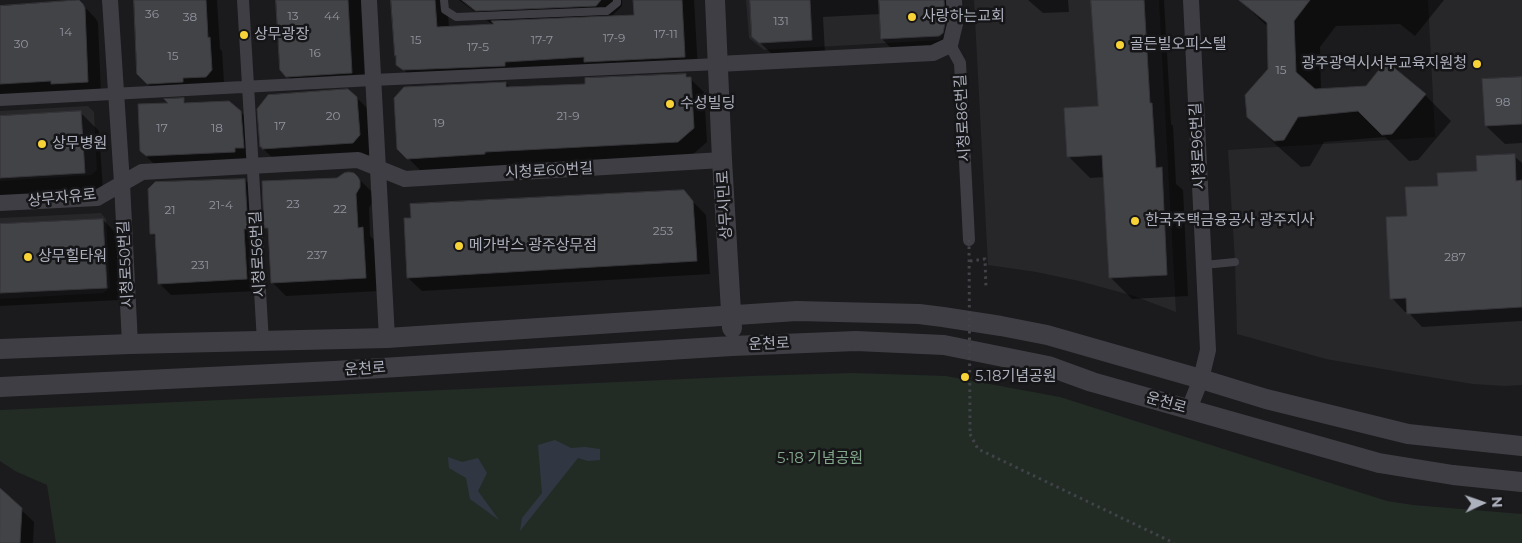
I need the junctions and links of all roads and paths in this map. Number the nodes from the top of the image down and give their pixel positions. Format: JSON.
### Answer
{"nodes":[{"id":1,"x":110,"y":0,"type":"edge"},
{"id":2,"x":243,"y":0,"type":"edge"},
{"id":3,"x":369,"y":0,"type":"edge"},
{"id":4,"x":444,"y":0,"type":"edge"},
{"id":5,"x":617,"y":0,"type":"edge"},
{"id":6,"x":715,"y":0,"type":"edge"},
{"id":7,"x":954,"y":0,"type":"edge"},
{"id":8,"x":1191,"y":0,"type":"edge"},
{"id":9,"x":950,"y":45,"type":"junction"},
{"id":10,"x":718,"y":64,"type":"junction"},
{"id":11,"x":373,"y":80,"type":"junction"},
{"id":12,"x":249,"y":87,"type":"junction"},
{"id":13,"x":116,"y":94,"type":"junction"},
{"id":14,"x":0,"y":100,"type":"edge"},
{"id":15,"x":722,"y":160,"type":"junction"},
{"id":16,"x":254,"y":166,"type":"junction"},
{"id":17,"x":378,"y":169,"type":"junction"},
{"id":18,"x":122,"y":183,"type":"junction"},
{"id":19,"x":0,"y":203,"type":"edge"},
{"id":20,"x":969,"y":240,"type":"joint"},
{"id":21,"x":970,"y":261,"type":"junction"},
{"id":22,"x":1235,"y":262,"type":"dead end"},
{"id":23,"x":1204,"y":265,"type":"junction"},
{"id":24,"x":986,"y":288,"type":"dead end"},
{"id":25,"x":731,"y":316,"type":"junction"},
{"id":26,"x":387,"y":338,"type":"junction"},
{"id":27,"x":263,"y":342,"type":"junction"},
{"id":28,"x":130,"y":344,"type":"junction"},
{"id":29,"x":732,"y":346,"type":"junction"},
{"id":30,"x":0,"y":349,"type":"edge"},
{"id":31,"x":1201,"y":378,"type":"junction"},
{"id":32,"x":0,"y":386,"type":"edge"},
{"id":33,"x":1190,"y":410,"type":"junction"},
{"id":34,"x":1522,"y":446,"type":"edge"},
{"id":35,"x":1522,"y":482,"type":"edge"},
{"id":36,"x":1174,"y":543,"type":"edge"}],
"edges":[{"from":1,"to":13,"type":"street","name":"시청로50번길"},
{"from":2,"to":12,"type":"street","name":"시청로56번길"},
{"from":3,"to":11,"type":"street"},
{"from":4,"to":5,"type":"lane"},
{"from":6,"to":10,"type":"street","name":"상무시민로"},
{"from":7,"to":9,"type":"street"},
{"from":8,"to":23,"type":"street","name":"시청로96번길"},
{"from":9,"to":10,"type":"street"},
{"from":9,"to":20,"type":"street","name":"시청로86번길"},
{"from":10,"to":11,"type":"street"},
{"from":10,"to":15,"type":"street","name":"상무시민로"},
{"from":11,"to":12,"type":"street"},
{"from":11,"to":17,"type":"street"},
{"from":12,"to":13,"type":"street"},
{"from":12,"to":16,"type":"street","name":"시청로56번길"},
{"from":13,"to":14,"type":"street"},
{"from":13,"to":18,"type":"street","name":"시청로50번길"},
{"from":15,"to":17,"type":"street","name":"시청로60번길"},
{"from":15,"to":25,"type":"street","name":"상무시민로"},
{"from":16,"to":17,"type":"street"},
{"from":16,"to":18,"type":"street"},
{"from":16,"to":27,"type":"street","name":"시청로56번길"},
{"from":17,"to":26,"type":"street"},
{"from":18,"to":19,"type":"street","name":"상무자유로"},
{"from":18,"to":28,"type":"street","name":"시청로50번길"},
{"from":20,"to":21,"type":"path","bridge":true},
{"from":21,"to":24,"type":"path"},
{"from":21,"to":36,"type":"path","bridge":true},
{"from":22,"to":23,"type":"lane"},
{"from":23,"to":31,"type":"street","name":"시청로96번길"},
{"from":25,"to":26,"type":"street","name":"운천로"},
{"from":25,"to":29,"type":"street","name":"상무시민로"},
{"from":25,"to":31,"type":"street","name":"운천로"},
{"from":26,"to":27,"type":"street","name":"운천로"},
{"from":27,"to":28,"type":"street","name":"운천로"},
{"from":28,"to":30,"type":"street","name":"운천로"},
{"from":29,"to":32,"type":"street","name":"운천로"},
{"from":29,"to":33,"type":"street","name":"운천로"},
{"from":31,"to":33,"type":"street","name":"시청로96번길"},
{"from":31,"to":34,"type":"street","name":"운천로"},
{"from":33,"to":35,"type":"street","name":"운천로"}]}
